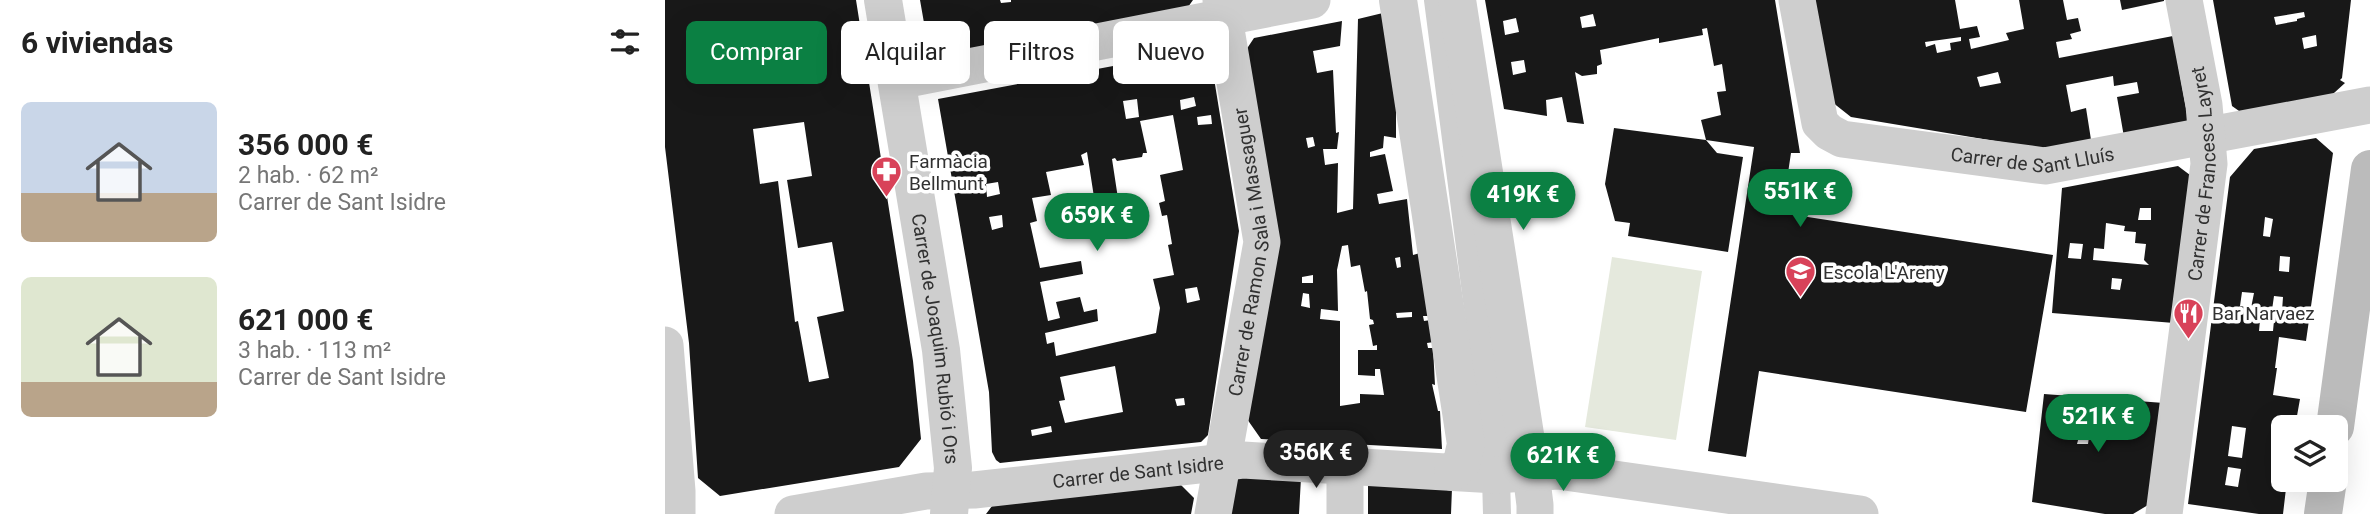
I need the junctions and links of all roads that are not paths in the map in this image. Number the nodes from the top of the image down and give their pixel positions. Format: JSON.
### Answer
{"nodes":[{"id":1,"x":883,"y":0,"type":"edge"},
{"id":2,"x":1313,"y":0,"type":"edge"},
{"id":3,"x":1398,"y":0,"type":"edge"},
{"id":4,"x":1438,"y":0,"type":"edge"},
{"id":5,"x":1457,"y":0,"type":"edge"},
{"id":6,"x":1797,"y":0,"type":"edge"},
{"id":7,"x":2184,"y":0,"type":"edge"},
{"id":8,"x":1223,"y":9,"type":"edge"},
{"id":9,"x":887,"y":21,"type":"edge"},
{"id":10,"x":970,"y":65,"type":"edge"},
{"id":11,"x":897,"y":84,"type":"edge"},
{"id":12,"x":2370,"y":105,"type":"edge"},
{"id":13,"x":2207,"y":136,"type":"junction"},
{"id":14,"x":2370,"y":169,"type":"edge"},
{"id":15,"x":665,"y":345,"type":"edge"},
{"id":16,"x":2337,"y":415,"type":"edge"},
{"id":17,"x":1222,"y":462,"type":"junction"},
{"id":18,"x":1345,"y":466,"type":"junction"},
{"id":19,"x":1453,"y":472,"type":"junction"},
{"id":20,"x":1513,"y":474,"type":"junction"},
{"id":21,"x":2326,"y":492,"type":"edge"},
{"id":22,"x":950,"y":502,"type":"edge"},
{"id":23,"x":1791,"y":509,"type":"edge"},
{"id":24,"x":677,"y":514,"type":"edge"},
{"id":25,"x":793,"y":514,"type":"edge"},
{"id":26,"x":1213,"y":514,"type":"edge"},
{"id":27,"x":1345,"y":514,"type":"edge"},
{"id":28,"x":1497,"y":514,"type":"edge"},
{"id":29,"x":1535,"y":514,"type":"edge"},
{"id":30,"x":1860,"y":514,"type":"edge"},
{"id":31,"x":2164,"y":514,"type":"edge"},
{"id":32,"x":2323,"y":514,"type":"edge"}],
"edges":[{"from":1,"to":9,"type":"street","name":"Carrer de Joaquim Rubió i Ors"},
{"from":2,"to":8,"type":"street"},
{"from":3,"to":19,"type":"street"},
{"from":4,"to":20,"type":"street"},
{"from":5,"to":20,"type":"street"},
{"from":6,"to":13,"type":"street","name":"Carrer de Sant Lluís"},
{"from":7,"to":13,"type":"street","name":"Carrer de Francesc Layret"},
{"from":8,"to":10,"type":"street"},
{"from":8,"to":17,"type":"street","name":"Carrer de Ramon Sala i Massaguer"},
{"from":11,"to":22,"type":"street","name":"Carrer de Joaquim Rubió i Ors"},
{"from":12,"to":13,"type":"street","name":"Carrer de Sant Lluís"},
{"from":13,"to":31,"type":"street","name":"Carrer de Francesc Layret"},
{"from":14,"to":16,"type":"main road"},
{"from":15,"to":24,"type":"street"},
{"from":17,"to":18,"type":"street","name":"Carrer de Sant Isidre"},
{"from":17,"to":22,"type":"street","name":"Carrer de Sant Isidre"},
{"from":17,"to":26,"type":"street","name":"Carrer de Ramon Sala i Massaguer"},
{"from":18,"to":19,"type":"street","name":"Carrer de Sant Isidre"},
{"from":18,"to":27,"type":"street"},
{"from":19,"to":20,"type":"street","name":"Carrer de Sant Isidre"},
{"from":20,"to":23,"type":"street","name":"Carrer de Sant Isidre"},
{"from":20,"to":28,"type":"street"},
{"from":20,"to":29,"type":"street"},
{"from":21,"to":32,"type":"main road"},
{"from":22,"to":25,"type":"street","name":"Carrer de Sant Isidre"},
{"from":23,"to":30,"type":"street","name":"Carrer de Sant Isidre"}]}
